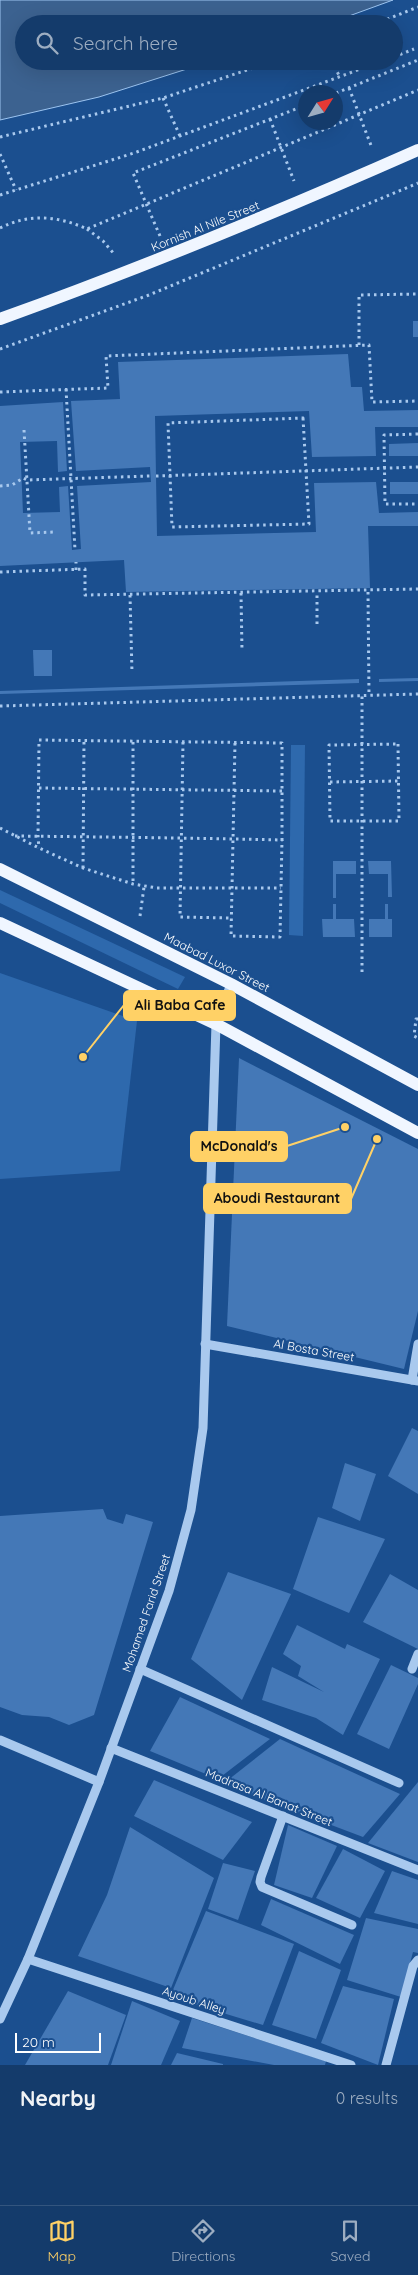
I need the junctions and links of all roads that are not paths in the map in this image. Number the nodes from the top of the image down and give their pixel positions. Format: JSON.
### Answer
{"nodes":[{"id":1,"x":418,"y":150,"type":"edge"},
{"id":2,"x":0,"y":319,"type":"edge"},
{"id":3,"x":0,"y":869,"type":"edge"},
{"id":4,"x":0,"y":923,"type":"edge"},
{"id":5,"x":231,"y":984,"type":"junction"},
{"id":6,"x":216,"y":1024,"type":"junction"},
{"id":7,"x":418,"y":1084,"type":"edge"},
{"id":8,"x":418,"y":1133,"type":"edge"},
{"id":9,"x":206,"y":1344,"type":"junction"},
{"id":10,"x":418,"y":1344,"type":"edge"},
{"id":11,"x":415,"y":1380,"type":"edge"},
{"id":12,"x":418,"y":1654,"type":"edge"},
{"id":13,"x":140,"y":1669,"type":"junction"},
{"id":14,"x":412,"y":1669,"type":"dead end"},
{"id":15,"x":0,"y":1740,"type":"edge"},
{"id":16,"x":111,"y":1748,"type":"junction"},
{"id":17,"x":99,"y":1782,"type":"junction"},
{"id":18,"x":399,"y":1783,"type":"dead end"},
{"id":19,"x":283,"y":1816,"type":"junction"},
{"id":20,"x":418,"y":1870,"type":"edge"},
{"id":21,"x":352,"y":1925,"type":"dead end"},
{"id":22,"x":28,"y":1959,"type":"junction"},
{"id":23,"x":418,"y":1960,"type":"edge"},
{"id":24,"x":0,"y":2019,"type":"edge"},
{"id":25,"x":351,"y":2065,"type":"edge"},
{"id":26,"x":386,"y":2065,"type":"edge"}],
"edges":[{"from":1,"to":2,"type":"main road","name":"Kornish Al Nile Street"},
{"from":3,"to":5,"type":"main road","name":"Maabad Luxor Street"},
{"from":4,"to":6,"type":"main road"},
{"from":5,"to":6,"type":"street","name":"Mohamed Farid Street"},
{"from":5,"to":7,"type":"main road","name":"Maabad Luxor Street"},
{"from":6,"to":8,"type":"main road"},
{"from":6,"to":9,"type":"street","name":"Mohamed Farid Street"},
{"from":9,"to":11,"type":"street","name":"Al Bosta Street"},
{"from":9,"to":13,"type":"street","name":"Mohamed Farid Street"},
{"from":10,"to":11,"type":"street"},
{"from":12,"to":14,"type":"street"},
{"from":13,"to":16,"type":"street","name":"Mohamed Farid Street"},
{"from":13,"to":18,"type":"street"},
{"from":15,"to":17,"type":"street"},
{"from":16,"to":17,"type":"street","name":"Mohamed Farid Street"},
{"from":16,"to":19,"type":"street","name":"Madrasa Al Banat Street"},
{"from":17,"to":22,"type":"street","name":"Mohamed Farid Street"},
{"from":19,"to":20,"type":"street","name":"Madrasa Al Banat Street"},
{"from":19,"to":21,"type":"street"},
{"from":22,"to":24,"type":"street","name":"Mohamed Farid Street"},
{"from":22,"to":25,"type":"street","name":"Ayoub Alley"},
{"from":23,"to":26,"type":"street"}]}
